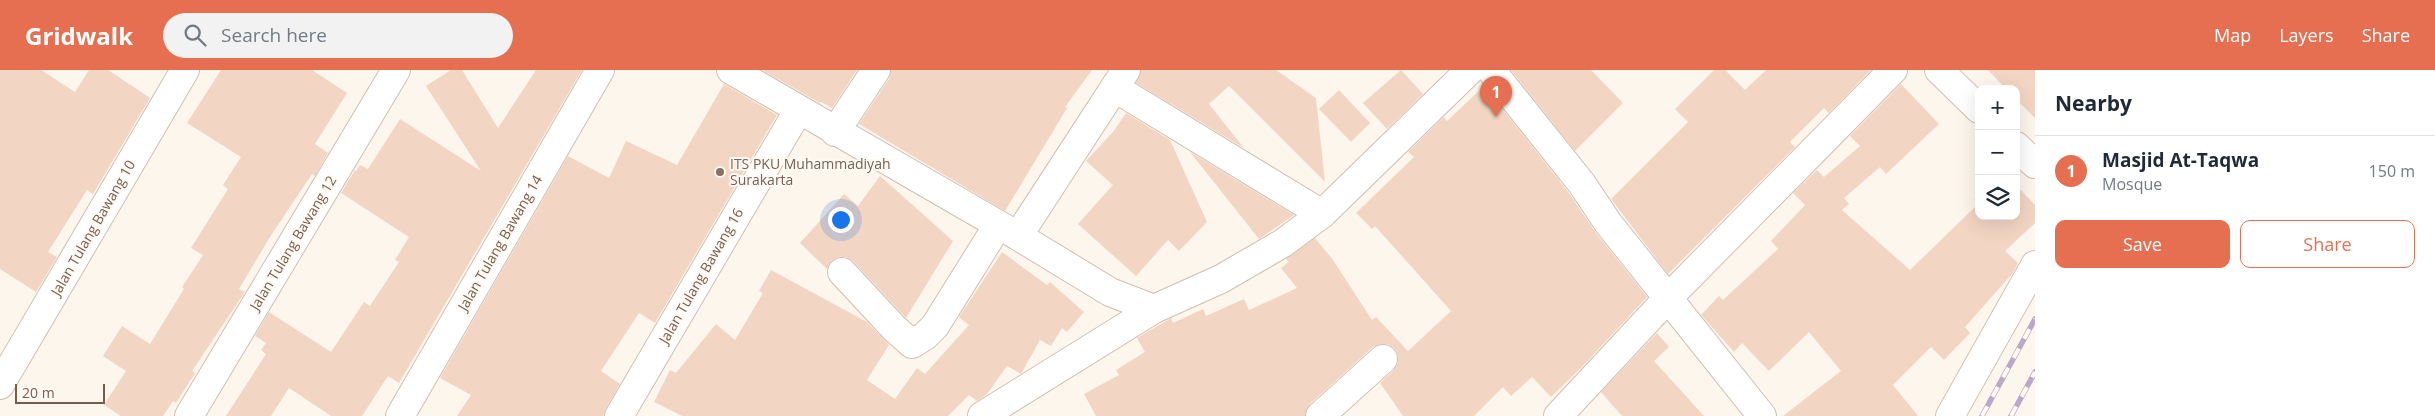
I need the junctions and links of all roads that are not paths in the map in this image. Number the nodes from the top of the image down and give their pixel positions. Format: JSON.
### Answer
{"nodes":[{"id":1,"x":186,"y":70,"type":"edge"},
{"id":2,"x":396,"y":70,"type":"edge"},
{"id":3,"x":600,"y":70,"type":"edge"},
{"id":4,"x":730,"y":70,"type":"edge"},
{"id":5,"x":876,"y":70,"type":"edge"},
{"id":6,"x":1470,"y":70,"type":"edge"},
{"id":7,"x":1491,"y":70,"type":"edge"},
{"id":8,"x":1893,"y":70,"type":"edge"},
{"id":9,"x":1939,"y":70,"type":"edge"},
{"id":10,"x":1121,"y":79,"type":"edge"},
{"id":11,"x":1975,"y":105,"type":"edge"},
{"id":12,"x":798,"y":111,"type":"junction"},
{"id":13,"x":835,"y":132,"type":"junction"},
{"id":14,"x":2020,"y":150,"type":"edge"},
{"id":15,"x":2035,"y":164,"type":"edge"},
{"id":16,"x":1322,"y":214,"type":"junction"},
{"id":17,"x":1008,"y":231,"type":"junction"},
{"id":18,"x":2035,"y":265,"type":"edge"},
{"id":19,"x":842,"y":272,"type":"dead end"},
{"id":20,"x":1668,"y":298,"type":"junction"},
{"id":21,"x":1154,"y":309,"type":"junction"},
{"id":22,"x":1383,"y":359,"type":"dead end"},
{"id":23,"x":0,"y":385,"type":"edge"},
{"id":24,"x":190,"y":416,"type":"edge"},
{"id":25,"x":400,"y":416,"type":"edge"},
{"id":26,"x":619,"y":416,"type":"edge"},
{"id":27,"x":982,"y":416,"type":"edge"},
{"id":28,"x":1320,"y":416,"type":"edge"},
{"id":29,"x":1558,"y":416,"type":"edge"},
{"id":30,"x":1762,"y":416,"type":"edge"},
{"id":31,"x":1950,"y":416,"type":"edge"}],
"edges":[{"from":1,"to":23,"type":"street","name":"Jalan Tulang Bawang 10"},
{"from":2,"to":24,"type":"street","name":"Jalan Tulang Bawang 12"},
{"from":3,"to":25,"type":"street","name":"Jalan Tulang Bawang 14"},
{"from":4,"to":12,"type":"street"},
{"from":5,"to":13,"type":"street"},
{"from":6,"to":16,"type":"street"},
{"from":7,"to":20,"type":"street"},
{"from":8,"to":20,"type":"street"},
{"from":9,"to":11,"type":"street"},
{"from":10,"to":16,"type":"street"},
{"from":10,"to":17,"type":"street"},
{"from":12,"to":13,"type":"street"},
{"from":12,"to":26,"type":"street","name":"Jalan Tulang Bawang 16"},
{"from":13,"to":17,"type":"street"},
{"from":14,"to":15,"type":"street"},
{"from":16,"to":21,"type":"street"},
{"from":17,"to":19,"type":"street"},
{"from":17,"to":21,"type":"street"},
{"from":18,"to":31,"type":"street"},
{"from":20,"to":29,"type":"street"},
{"from":20,"to":30,"type":"street"},
{"from":21,"to":27,"type":"street"},
{"from":22,"to":28,"type":"street"}]}
